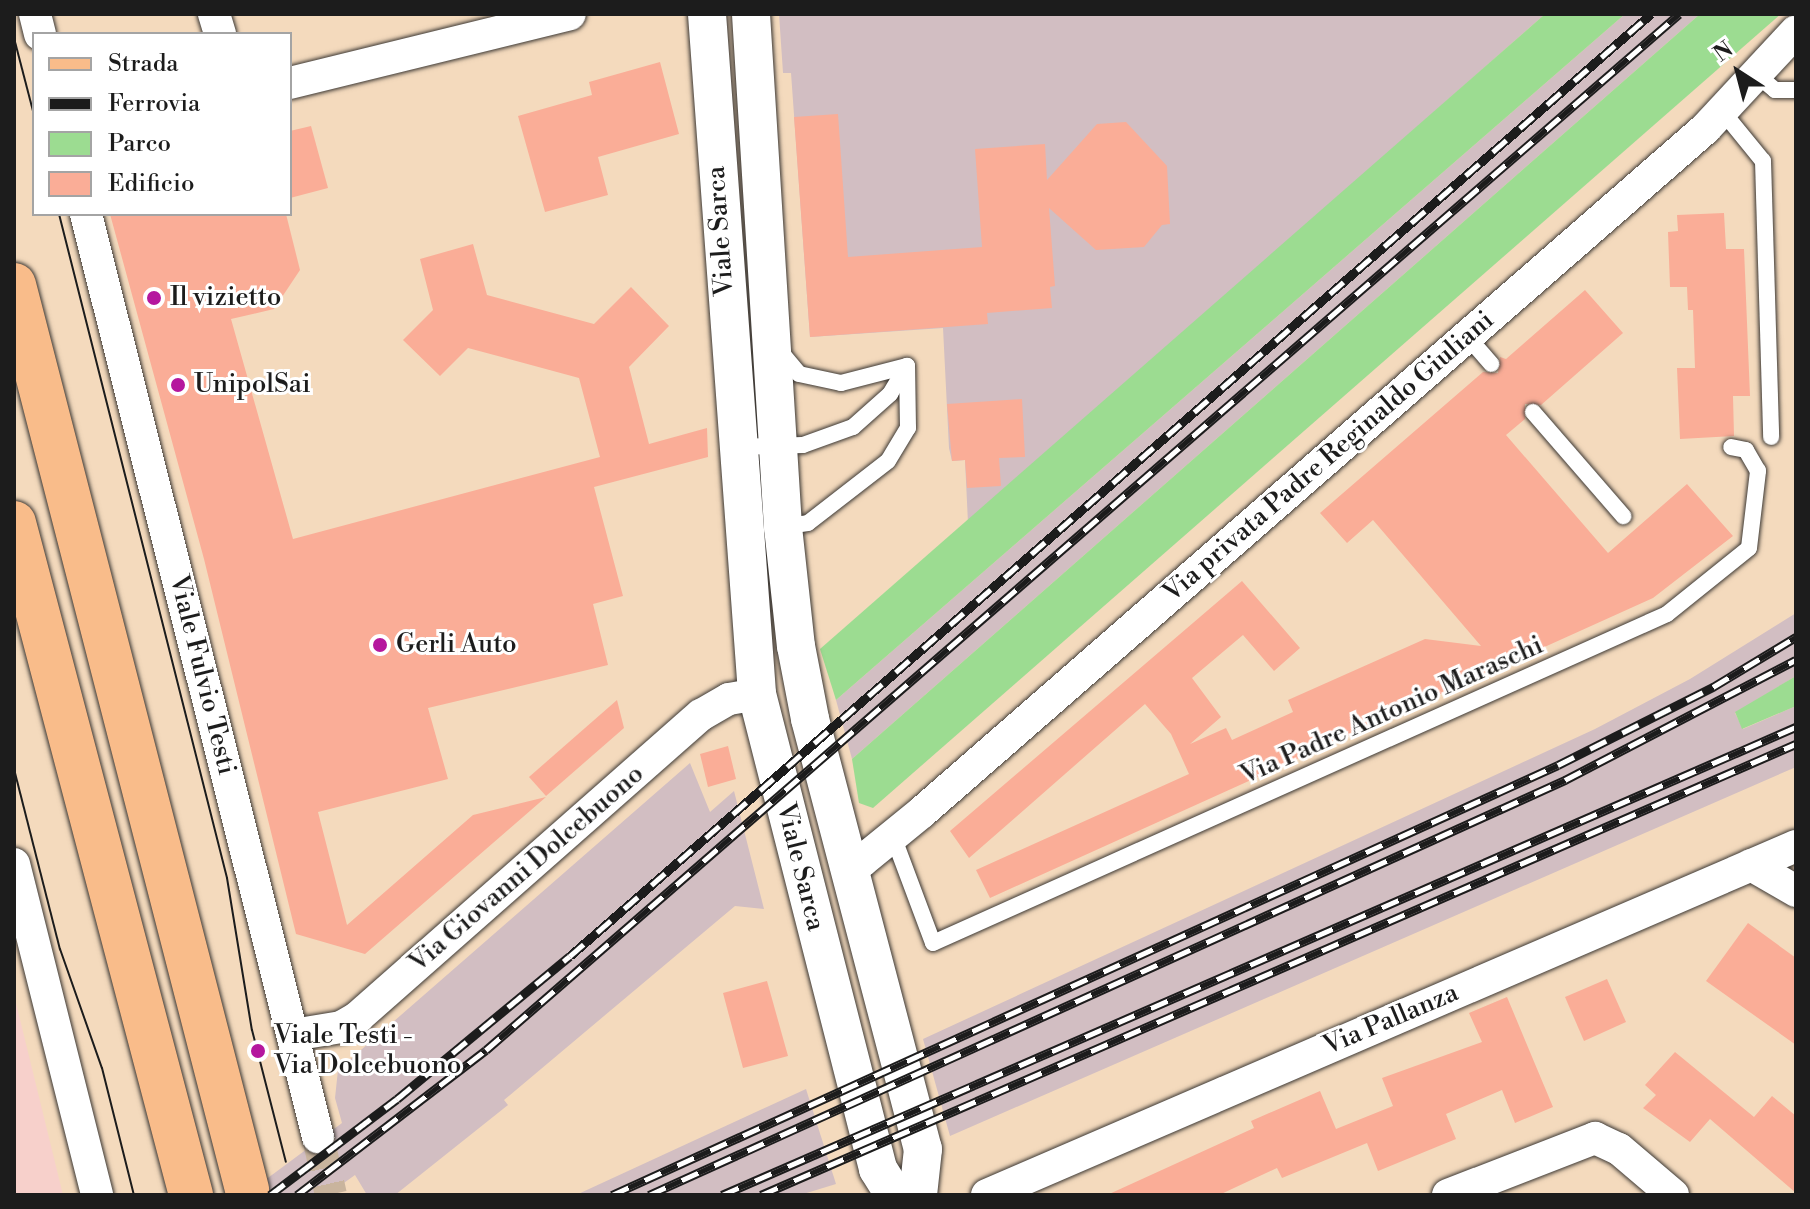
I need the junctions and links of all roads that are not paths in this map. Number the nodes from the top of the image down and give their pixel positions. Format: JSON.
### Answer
{"nodes":[{"id":1,"x":570,"y":14,"type":"edge"},
{"id":2,"x":707,"y":14,"type":"edge"},
{"id":3,"x":751,"y":14,"type":"edge"},
{"id":4,"x":1796,"y":31,"type":"edge"},
{"id":5,"x":1756,"y":74,"type":"junction"},
{"id":6,"x":292,"y":83,"type":"edge"},
{"id":7,"x":1796,"y":90,"type":"edge"},
{"id":8,"x":1723,"y":112,"type":"junction"},
{"id":9,"x":87,"y":216,"type":"edge"},
{"id":10,"x":14,"y":285,"type":"edge"},
{"id":11,"x":1467,"y":336,"type":"junction"},
{"id":12,"x":773,"y":343,"type":"junction"},
{"id":13,"x":1491,"y":364,"type":"dead end"},
{"id":14,"x":907,"y":366,"type":"junction"},
{"id":15,"x":1533,"y":412,"type":"dead end"},
{"id":16,"x":1771,"y":437,"type":"dead end"},
{"id":17,"x":736,"y":447,"type":"junction"},
{"id":18,"x":779,"y":447,"type":"junction"},
{"id":19,"x":1731,"y":447,"type":"dead end"},
{"id":20,"x":1623,"y":516,"type":"dead end"},
{"id":21,"x":14,"y":523,"type":"edge"},
{"id":22,"x":783,"y":527,"type":"junction"},
{"id":23,"x":741,"y":530,"type":"junction"},
{"id":24,"x":757,"y":694,"type":"junction"},
{"id":25,"x":893,"y":836,"type":"junction"},
{"id":26,"x":1796,"y":846,"type":"edge"},
{"id":27,"x":14,"y":864,"type":"edge"},
{"id":28,"x":1751,"y":865,"type":"junction"},
{"id":29,"x":848,"y":866,"type":"junction"},
{"id":30,"x":1796,"y":891,"type":"edge"},
{"id":31,"x":293,"y":1035,"type":"junction"},
{"id":32,"x":318,"y":1137,"type":"tunnel mouth"},
{"id":33,"x":1499,"y":1184,"type":"edge"},
{"id":34,"x":247,"y":1189,"type":"dead end"},
{"id":35,"x":97,"y":1195,"type":"edge"},
{"id":36,"x":191,"y":1195,"type":"edge"},
{"id":37,"x":894,"y":1195,"type":"edge"},
{"id":38,"x":918,"y":1195,"type":"edge"},
{"id":39,"x":987,"y":1195,"type":"edge"},
{"id":40,"x":1448,"y":1195,"type":"edge"},
{"id":41,"x":1673,"y":1195,"type":"edge"}],
"edges":[{"from":1,"to":6,"type":"street"},
{"from":2,"to":17,"type":"street","name":"Viale Sarca"},
{"from":3,"to":12,"type":"street","name":"Viale Sarca"},
{"from":4,"to":5,"type":"street","name":"Via privata Padre Reginaldo Giuliani"},
{"from":5,"to":7,"type":"lane"},
{"from":5,"to":8,"type":"street","name":"Via privata Padre Reginaldo Giuliani"},
{"from":8,"to":11,"type":"street","name":"Via privata Padre Reginaldo Giuliani"},
{"from":8,"to":16,"type":"lane"},
{"from":9,"to":31,"type":"street","name":"Viale Fulvio Testi"},
{"from":10,"to":34,"type":"main road"},
{"from":11,"to":13,"type":"lane"},
{"from":11,"to":25,"type":"street","name":"Via privata Padre Reginaldo Giuliani"},
{"from":12,"to":14,"type":"lane"},
{"from":12,"to":18,"type":"street","name":"Viale Sarca"},
{"from":14,"to":18,"type":"lane"},
{"from":14,"to":22,"type":"lane"},
{"from":15,"to":20,"type":"lane"},
{"from":17,"to":18,"type":"lane"},
{"from":17,"to":23,"type":"street","name":"Viale Sarca"},
{"from":18,"to":22,"type":"street","name":"Viale Sarca"},
{"from":19,"to":25,"type":"lane","name":"Via Padre Antonio Maraschi"},
{"from":21,"to":36,"type":"main road"},
{"from":22,"to":23,"type":"lane"},
{"from":22,"to":29,"type":"street","name":"Viale Sarca"},
{"from":23,"to":24,"type":"street","name":"Viale Sarca"},
{"from":24,"to":31,"type":"street","name":"Via Giovanni Dolcebuono"},
{"from":24,"to":37,"type":"street","name":"Viale Sarca"},
{"from":25,"to":29,"type":"street","name":"Via privata Padre Reginaldo Giuliani"},
{"from":26,"to":28,"type":"street","name":"Via Pallanza"},
{"from":27,"to":35,"type":"street"},
{"from":28,"to":30,"type":"street"},
{"from":28,"to":39,"type":"street","name":"Via Pallanza"},
{"from":29,"to":38,"type":"street","name":"Viale Sarca"},
{"from":31,"to":32,"type":"street","name":"Viale Fulvio Testi"},
{"from":33,"to":40,"type":"street"},
{"from":33,"to":41,"type":"street"}]}
